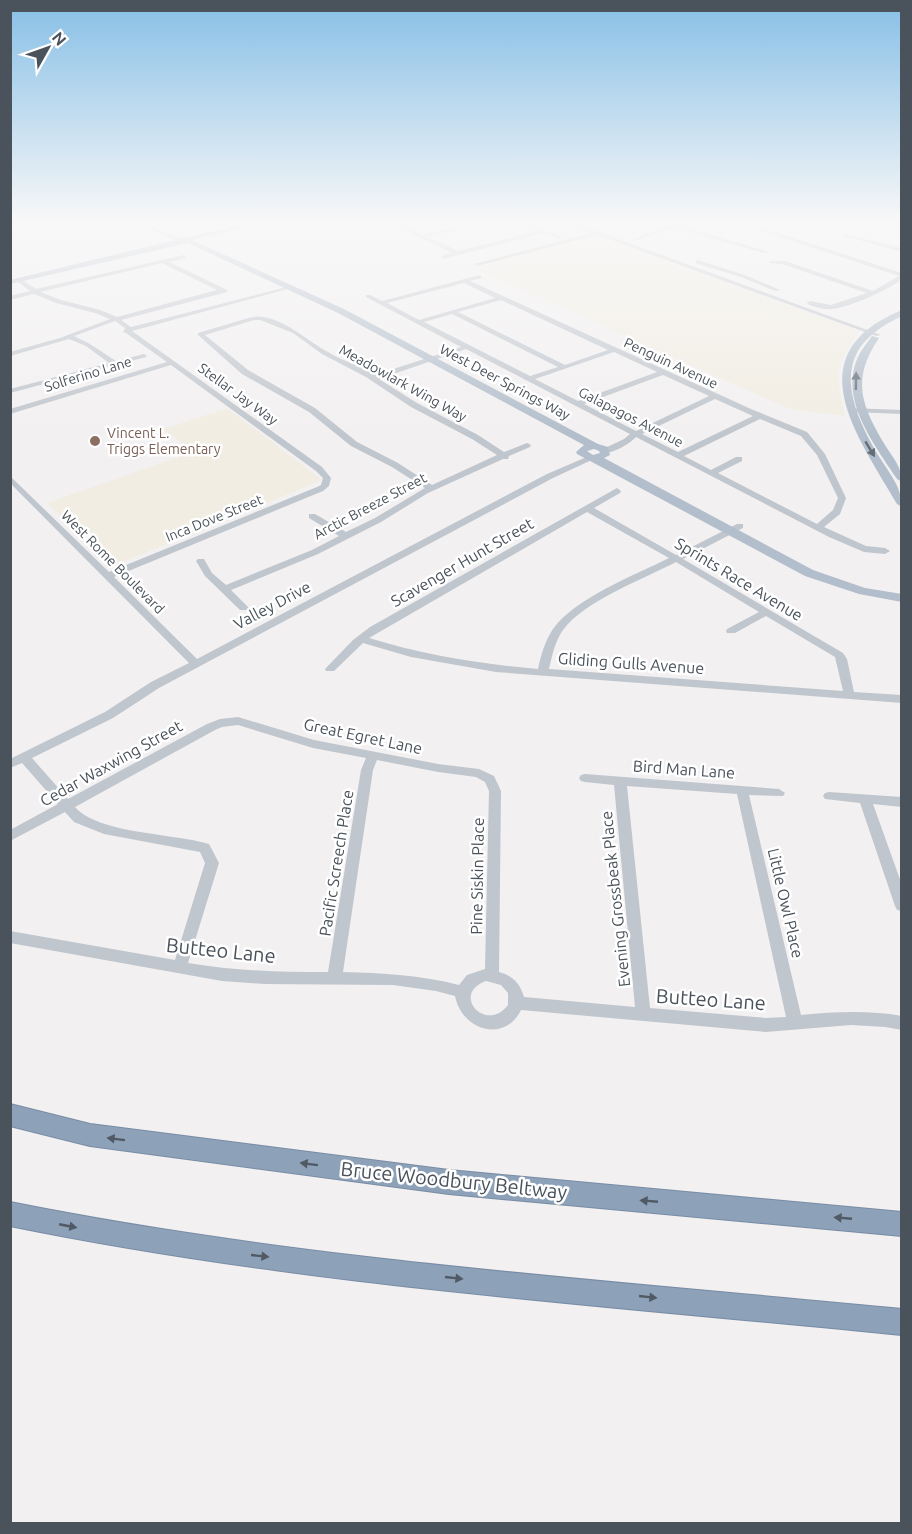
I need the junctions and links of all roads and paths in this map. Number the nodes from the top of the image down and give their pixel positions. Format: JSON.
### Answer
{"nodes":[{"id":1,"x":32,"y":293,"type":"junction"},
{"id":2,"x":214,"y":293,"type":"edge"},
{"id":3,"x":229,"y":293,"type":"edge"},
{"id":4,"x":268,"y":293,"type":"edge"},
{"id":5,"x":294,"y":293,"type":"edge"},
{"id":6,"x":421,"y":293,"type":"edge"},
{"id":7,"x":489,"y":293,"type":"edge"},
{"id":8,"x":761,"y":293,"type":"edge"},
{"id":9,"x":783,"y":293,"type":"edge"},
{"id":10,"x":874,"y":293,"type":"edge"},
{"id":11,"x":236,"y":296,"type":"dead end"},
{"id":12,"x":368,"y":296,"type":"dead end"},
{"id":13,"x":10,"y":298,"type":"edge"},
{"id":14,"x":501,"y":298,"type":"junction"},
{"id":15,"x":382,"y":303,"type":"junction"},
{"id":16,"x":452,"y":312,"type":"junction"},
{"id":17,"x":902,"y":312,"type":"edge"},
{"id":18,"x":117,"y":319,"type":"junction"},
{"id":19,"x":902,"y":319,"type":"edge"},
{"id":20,"x":108,"y":321,"type":"junction"},
{"id":21,"x":418,"y":322,"type":"junction"},
{"id":22,"x":128,"y":331,"type":"junction"},
{"id":23,"x":873,"y":333,"type":"junction"},
{"id":24,"x":68,"y":336,"type":"junction"},
{"id":25,"x":467,"y":347,"type":"junction"},
{"id":26,"x":614,"y":350,"type":"junction"},
{"id":27,"x":10,"y":354,"type":"edge"},
{"id":28,"x":144,"y":356,"type":"dead end"},
{"id":29,"x":426,"y":360,"type":"junction"},
{"id":30,"x":114,"y":363,"type":"junction"},
{"id":31,"x":172,"y":363,"type":"junction"},
{"id":32,"x":564,"y":367,"type":"junction"},
{"id":33,"x":663,"y":372,"type":"junction"},
{"id":34,"x":374,"y":378,"type":"junction"},
{"id":35,"x":529,"y":380,"type":"junction"},
{"id":36,"x":10,"y":391,"type":"edge"},
{"id":37,"x":715,"y":396,"type":"junction"},
{"id":38,"x":577,"y":404,"type":"junction"},
{"id":39,"x":10,"y":412,"type":"edge"},
{"id":40,"x":851,"y":412,"type":"junction"},
{"id":41,"x":902,"y":412,"type":"edge"},
{"id":42,"x":864,"y":413,"type":"junction"},
{"id":43,"x":759,"y":416,"type":"junction"},
{"id":44,"x":902,"y":417,"type":"edge"},
{"id":45,"x":633,"y":436,"type":"junction"},
{"id":46,"x":527,"y":446,"type":"dead end"},
{"id":47,"x":595,"y":452,"type":"junction"},
{"id":48,"x":505,"y":456,"type":"junction"},
{"id":49,"x":677,"y":456,"type":"junction"},
{"id":50,"x":739,"y":459,"type":"dead end"},
{"id":51,"x":711,"y":473,"type":"junction"},
{"id":52,"x":10,"y":478,"type":"edge"},
{"id":53,"x":902,"y":479,"type":"edge"},
{"id":54,"x":328,"y":481,"type":"joint"},
{"id":55,"x":432,"y":488,"type":"junction"},
{"id":56,"x":617,"y":491,"type":"dead end"},
{"id":57,"x":902,"y":504,"type":"edge"},
{"id":58,"x":587,"y":508,"type":"junction"},
{"id":59,"x":312,"y":516,"type":"dead end"},
{"id":60,"x":817,"y":528,"type":"junction"},
{"id":61,"x":736,"y":529,"type":"junction"},
{"id":62,"x":346,"y":536,"type":"junction"},
{"id":63,"x":885,"y":551,"type":"dead end"},
{"id":64,"x":677,"y":559,"type":"junction"},
{"id":65,"x":201,"y":561,"type":"dead end"},
{"id":66,"x":108,"y":576,"type":"junction"},
{"id":67,"x":225,"y":589,"type":"junction"},
{"id":68,"x":902,"y":590,"type":"edge"},
{"id":69,"x":902,"y":598,"type":"edge"},
{"id":70,"x":244,"y":608,"type":"dead end"},
{"id":71,"x":766,"y":612,"type":"junction"},
{"id":72,"x":730,"y":631,"type":"dead end"},
{"id":73,"x":361,"y":639,"type":"junction"},
{"id":74,"x":196,"y":664,"type":"junction"},
{"id":75,"x":330,"y":669,"type":"dead end"},
{"id":76,"x":543,"y":673,"type":"junction"},
{"id":77,"x":849,"y":695,"type":"junction"},
{"id":78,"x":902,"y":699,"type":"edge"},
{"id":79,"x":229,"y":721,"type":"joint"},
{"id":80,"x":373,"y":755,"type":"junction"},
{"id":81,"x":24,"y":757,"type":"junction"},
{"id":82,"x":10,"y":764,"type":"edge"},
{"id":83,"x":585,"y":778,"type":"dead end"},
{"id":84,"x":490,"y":779,"type":"joint"},
{"id":85,"x":620,"y":781,"type":"junction"},
{"id":86,"x":742,"y":790,"type":"junction"},
{"id":87,"x":779,"y":793,"type":"dead end"},
{"id":88,"x":829,"y":796,"type":"dead end"},
{"id":89,"x":865,"y":799,"type":"junction"},
{"id":90,"x":902,"y":802,"type":"edge"},
{"id":91,"x":66,"y":807,"type":"junction"},
{"id":92,"x":10,"y":836,"type":"edge"},
{"id":93,"x":902,"y":906,"type":"edge"},
{"id":94,"x":10,"y":937,"type":"edge"},
{"id":95,"x":180,"y":967,"type":"junction"},
{"id":96,"x":492,"y":975,"type":"junction"},
{"id":97,"x":335,"y":977,"type":"junction"},
{"id":98,"x":463,"y":992,"type":"junction"},
{"id":99,"x":516,"y":1003,"type":"junction"},
{"id":100,"x":643,"y":1015,"type":"junction"},
{"id":101,"x":795,"y":1023,"type":"junction"},
{"id":102,"x":902,"y":1023,"type":"edge"},
{"id":103,"x":10,"y":1115,"type":"edge"},
{"id":104,"x":10,"y":1215,"type":"edge"},
{"id":105,"x":902,"y":1224,"type":"edge"},
{"id":106,"x":902,"y":1322,"type":"edge"}],
"edges":[{"from":1,"to":13,"type":"street"},
{"from":1,"to":18,"type":"street"},
{"from":1,"to":20,"type":"street"},
{"from":2,"to":18,"type":"street"},
{"from":3,"to":11,"type":"street"},
{"from":4,"to":22,"type":"street"},
{"from":5,"to":29,"type":"main road","name":"West Deer Springs Way"},
{"from":6,"to":15,"type":"street"},
{"from":7,"to":14,"type":"street","name":"Penguin Avenue"},
{"from":8,"to":23,"type":"street"},
{"from":9,"to":10,"type":"street"},
{"from":12,"to":15,"type":"street","name":"Galapagos Avenue"},
{"from":14,"to":16,"type":"street"},
{"from":14,"to":26,"type":"street","name":"Penguin Avenue"},
{"from":15,"to":21,"type":"street","name":"Galapagos Avenue"},
{"from":16,"to":21,"type":"street"},
{"from":16,"to":32,"type":"street"},
{"from":17,"to":23,"type":"main road"},
{"from":18,"to":20,"type":"street"},
{"from":18,"to":22,"type":"street"},
{"from":19,"to":23,"type":"main road"},
{"from":20,"to":22,"type":"street"},
{"from":20,"to":24,"type":"street"},
{"from":21,"to":25,"type":"street","name":"Galapagos Avenue"},
{"from":22,"to":31,"type":"street","name":"Stellar Jay Way"},
{"from":23,"to":40,"type":"main road"},
{"from":42,"to":23,"type":"main road","one_way":true},
{"from":24,"to":27,"type":"street"},
{"from":24,"to":30,"type":"street"},
{"from":25,"to":29,"type":"street"},
{"from":25,"to":35,"type":"street","name":"Galapagos Avenue"},
{"from":26,"to":32,"type":"street"},
{"from":26,"to":33,"type":"street","name":"Penguin Avenue"},
{"from":28,"to":30,"type":"street"},
{"from":29,"to":34,"type":"street"},
{"from":29,"to":47,"type":"main road","name":"West Deer Springs Way"},
{"from":30,"to":36,"type":"street"},
{"from":31,"to":39,"type":"street","name":"Solferino Lane"},
{"from":31,"to":54,"type":"street","name":"Stellar Jay Way"},
{"from":32,"to":35,"type":"street"},
{"from":33,"to":37,"type":"street","name":"Penguin Avenue"},
{"from":33,"to":38,"type":"street"},
{"from":34,"to":48,"type":"street","name":"Meadowlark Wing Way"},
{"from":34,"to":55,"type":"street","name":"Meadowlark Wing Way"},
{"from":35,"to":38,"type":"street","name":"Galapagos Avenue"},
{"from":37,"to":43,"type":"street","name":"Penguin Avenue"},
{"from":37,"to":45,"type":"street","name":"Valley Drive"},
{"from":38,"to":45,"type":"street","name":"Galapagos Avenue"},
{"from":40,"to":42,"type":"street"},
{"from":40,"to":57,"type":"main road","one_way":true},
{"from":41,"to":42,"type":"street"},
{"from":42,"to":44,"type":"street"},
{"from":42,"to":53,"type":"main road"},
{"from":43,"to":49,"type":"street"},
{"from":43,"to":60,"type":"street","name":"Penguin Avenue"},
{"from":45,"to":47,"type":"street","name":"Valley Drive"},
{"from":45,"to":49,"type":"street","name":"Galapagos Avenue"},
{"from":46,"to":48,"type":"street","name":"Arctic Breeze Street"},
{"from":47,"to":61,"type":"main road","name":"West Deer Springs Way"},
{"from":47,"to":74,"type":"street","name":"Valley Drive"},
{"from":48,"to":55,"type":"street","name":"Arctic Breeze Street"},
{"from":49,"to":51,"type":"street","name":"Galapagos Avenue"},
{"from":50,"to":51,"type":"street"},
{"from":51,"to":60,"type":"street","name":"Galapagos Avenue"},
{"from":52,"to":66,"type":"street","name":"West Rome Boulevard"},
{"from":54,"to":66,"type":"street","name":"Inca Dove Street"},
{"from":55,"to":62,"type":"street","name":"Arctic Breeze Street"},
{"from":56,"to":58,"type":"street","name":"Scavenger Hunt Street"},
{"from":58,"to":64,"type":"street","name":"Sprints Race Avenue"},
{"from":58,"to":73,"type":"street","name":"Scavenger Hunt Street"},
{"from":59,"to":62,"type":"street"},
{"from":60,"to":63,"type":"street","name":"Galapagos Avenue"},
{"from":61,"to":64,"type":"street"},
{"from":61,"to":68,"type":"main road","name":"West Deer Springs Way"},
{"from":61,"to":69,"type":"main road","name":"West Deer Springs Way"},
{"from":62,"to":67,"type":"street","name":"Arctic Breeze Street"},
{"from":64,"to":71,"type":"street","name":"Sprints Race Avenue"},
{"from":64,"to":76,"type":"street"},
{"from":65,"to":67,"type":"street"},
{"from":66,"to":74,"type":"street","name":"West Rome Boulevard"},
{"from":67,"to":70,"type":"street"},
{"from":71,"to":72,"type":"street"},
{"from":71,"to":77,"type":"street","name":"Sprints Race Avenue"},
{"from":73,"to":75,"type":"street","name":"Scavenger Hunt Street"},
{"from":73,"to":76,"type":"street","name":"Gliding Gulls Avenue"},
{"from":74,"to":81,"type":"street","name":"Valley Drive"},
{"from":76,"to":77,"type":"street","name":"Gliding Gulls Avenue"},
{"from":77,"to":78,"type":"street","name":"Gliding Gulls Avenue"},
{"from":79,"to":80,"type":"street","name":"Great Egret Lane"},
{"from":79,"to":91,"type":"street","name":"Cedar Waxwing Street"},
{"from":80,"to":84,"type":"street","name":"Great Egret Lane"},
{"from":80,"to":97,"type":"street","name":"Pacific Screech Place"},
{"from":81,"to":82,"type":"street","name":"Valley Drive"},
{"from":81,"to":91,"type":"street"},
{"from":83,"to":85,"type":"street","name":"Bird Man Lane"},
{"from":84,"to":96,"type":"street","name":"Pine Siskin Place"},
{"from":85,"to":86,"type":"street","name":"Bird Man Lane"},
{"from":85,"to":100,"type":"street","name":"Evening Grossbeak Place"},
{"from":86,"to":87,"type":"street","name":"Bird Man Lane"},
{"from":86,"to":101,"type":"street","name":"Little Owl Place"},
{"from":88,"to":89,"type":"street"},
{"from":89,"to":90,"type":"street"},
{"from":89,"to":93,"type":"street"},
{"from":91,"to":92,"type":"street","name":"Cedar Waxwing Street"},
{"from":91,"to":95,"type":"street"},
{"from":94,"to":95,"type":"street","name":"Butteo Lane"},
{"from":95,"to":97,"type":"street","name":"Butteo Lane"},
{"from":96,"to":98,"type":"street"},
{"from":96,"to":99,"type":"street"},
{"from":97,"to":98,"type":"street","name":"Butteo Lane"},
{"from":98,"to":99,"type":"street"},
{"from":99,"to":100,"type":"street","name":"Butteo Lane"},
{"from":100,"to":101,"type":"street","name":"Butteo Lane"},
{"from":101,"to":102,"type":"street","name":"Butteo Lane"},
{"from":105,"to":103,"type":"highway","name":"Bruce Woodbury Beltway","one_way":true},
{"from":104,"to":106,"type":"highway","one_way":true}]}
